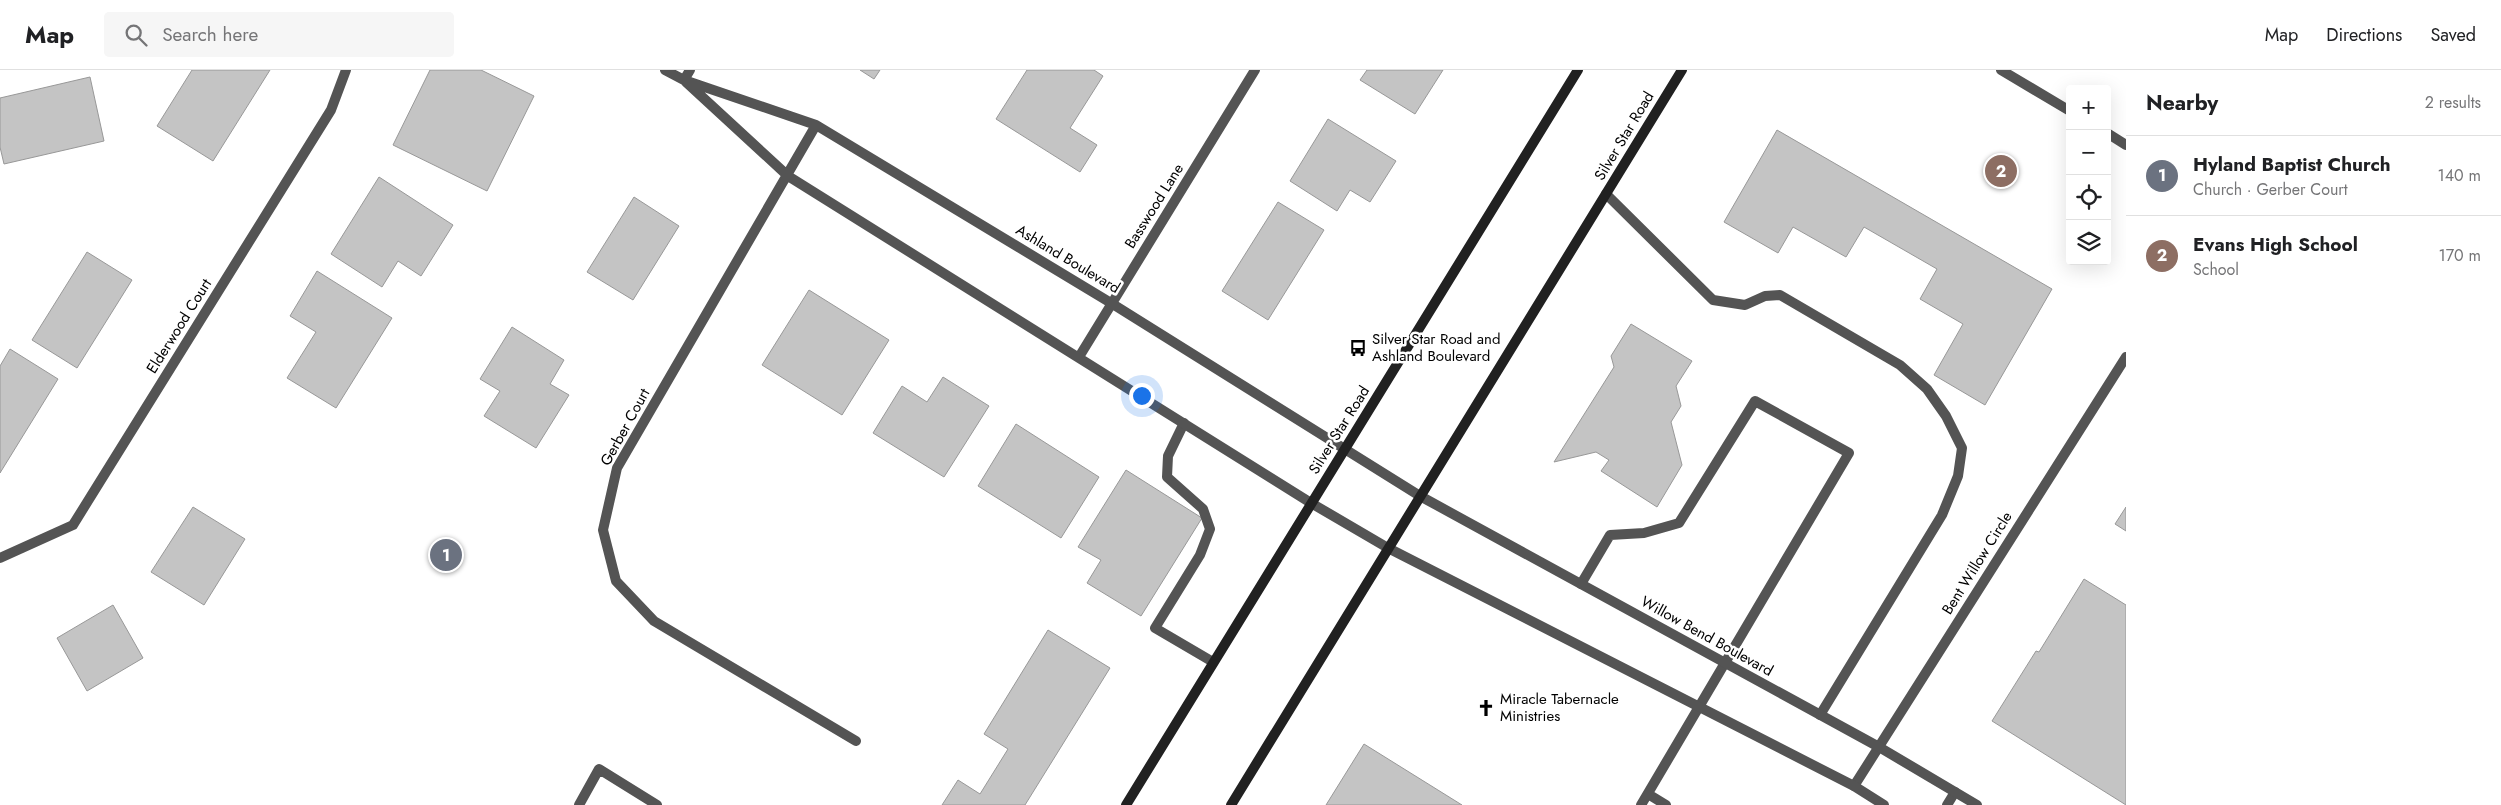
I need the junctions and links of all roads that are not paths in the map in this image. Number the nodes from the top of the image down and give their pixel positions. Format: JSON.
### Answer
{"nodes":[{"id":1,"x":346,"y":70,"type":"edge"},
{"id":2,"x":665,"y":70,"type":"edge"},
{"id":3,"x":690,"y":70,"type":"edge"},
{"id":4,"x":1255,"y":70,"type":"edge"},
{"id":5,"x":1578,"y":70,"type":"edge"},
{"id":6,"x":1682,"y":70,"type":"edge"},
{"id":7,"x":2001,"y":70,"type":"edge"},
{"id":8,"x":684,"y":80,"type":"junction"},
{"id":9,"x":2066,"y":109,"type":"edge"},
{"id":10,"x":816,"y":125,"type":"junction"},
{"id":11,"x":2111,"y":136,"type":"edge"},
{"id":12,"x":2126,"y":145,"type":"edge"},
{"id":13,"x":788,"y":176,"type":"junction"},
{"id":14,"x":1606,"y":194,"type":"junction"},
{"id":15,"x":1111,"y":303,"type":"junction"},
{"id":16,"x":1079,"y":357,"type":"junction"},
{"id":17,"x":2126,"y":357,"type":"edge"},
{"id":18,"x":1184,"y":423,"type":"junction"},
{"id":19,"x":1344,"y":450,"type":"junction"},
{"id":20,"x":1420,"y":496,"type":"junction"},
{"id":21,"x":1311,"y":503,"type":"junction"},
{"id":22,"x":1388,"y":548,"type":"junction"},
{"id":23,"x":0,"y":558,"type":"edge"},
{"id":24,"x":1581,"y":584,"type":"junction"},
{"id":25,"x":1213,"y":662,"type":"junction"},
{"id":26,"x":1725,"y":662,"type":"junction"},
{"id":27,"x":1700,"y":708,"type":"junction"},
{"id":28,"x":1820,"y":715,"type":"junction"},
{"id":29,"x":856,"y":742,"type":"dead end"},
{"id":30,"x":1879,"y":746,"type":"junction"},
{"id":31,"x":1854,"y":786,"type":"junction"},
{"id":32,"x":1955,"y":792,"type":"junction"},
{"id":33,"x":1648,"y":794,"type":"junction"},
{"id":34,"x":579,"y":805,"type":"edge"},
{"id":35,"x":657,"y":805,"type":"edge"},
{"id":36,"x":1126,"y":805,"type":"edge"},
{"id":37,"x":1230,"y":805,"type":"edge"},
{"id":38,"x":1641,"y":805,"type":"edge"},
{"id":39,"x":1666,"y":805,"type":"edge"},
{"id":40,"x":1884,"y":805,"type":"edge"},
{"id":41,"x":1948,"y":805,"type":"edge"},
{"id":42,"x":1977,"y":805,"type":"edge"}],
"edges":[{"from":1,"to":23,"type":"street","name":"Elderwood Court"},
{"from":2,"to":8,"type":"street","name":"Ashland Boulevard"},
{"from":3,"to":8,"type":"street"},
{"from":4,"to":15,"type":"street","name":"Basswood Lane"},
{"from":5,"to":19,"type":"main road","name":"Silver Star Road"},
{"from":6,"to":14,"type":"main road","name":"Silver Star Road"},
{"from":7,"to":9,"type":"street"},
{"from":8,"to":10,"type":"street","name":"Ashland Boulevard"},
{"from":8,"to":13,"type":"street","name":"Ashland Boulevard"},
{"from":10,"to":13,"type":"street","name":"Gerber Court"},
{"from":10,"to":15,"type":"street","name":"Ashland Boulevard"},
{"from":11,"to":12,"type":"street"},
{"from":13,"to":16,"type":"street","name":"Ashland Boulevard"},
{"from":13,"to":29,"type":"street","name":"Gerber Court"},
{"from":14,"to":20,"type":"main road","name":"Silver Star Road"},
{"from":14,"to":28,"type":"street"},
{"from":15,"to":16,"type":"street","name":"Basswood Lane"},
{"from":15,"to":19,"type":"street","name":"Ashland Boulevard"},
{"from":16,"to":18,"type":"street","name":"Ashland Boulevard"},
{"from":17,"to":30,"type":"street","name":"Bent Willow Circle"},
{"from":18,"to":21,"type":"street","name":"Ashland Boulevard"},
{"from":18,"to":25,"type":"street"},
{"from":19,"to":20,"type":"street","name":"Ashland Boulevard"},
{"from":19,"to":21,"type":"main road","name":"Silver Star Road"},
{"from":20,"to":22,"type":"main road","name":"Silver Star Road"},
{"from":20,"to":24,"type":"street","name":"Willow Bend Boulevard"},
{"from":21,"to":22,"type":"street","name":"Ashland Boulevard"},
{"from":21,"to":25,"type":"main road","name":"Silver Star Road"},
{"from":22,"to":27,"type":"street"},
{"from":22,"to":37,"type":"main road","name":"Silver Star Road"},
{"from":24,"to":26,"type":"street","name":"Willow Bend Boulevard"},
{"from":24,"to":26,"type":"street"},
{"from":25,"to":36,"type":"main road","name":"Silver Star Road"},
{"from":26,"to":27,"type":"street"},
{"from":26,"to":28,"type":"street","name":"Willow Bend Boulevard"},
{"from":27,"to":31,"type":"street"},
{"from":27,"to":33,"type":"street"},
{"from":28,"to":30,"type":"street","name":"Willow Bend Boulevard"},
{"from":30,"to":31,"type":"street","name":"Bent Willow Circle"},
{"from":30,"to":32,"type":"street","name":"Willow Bend Boulevard"},
{"from":31,"to":40,"type":"street"},
{"from":32,"to":41,"type":"street"},
{"from":32,"to":42,"type":"street","name":"Willow Bend Boulevard"},
{"from":33,"to":38,"type":"street"},
{"from":33,"to":39,"type":"street"},
{"from":34,"to":35,"type":"street"}]}
